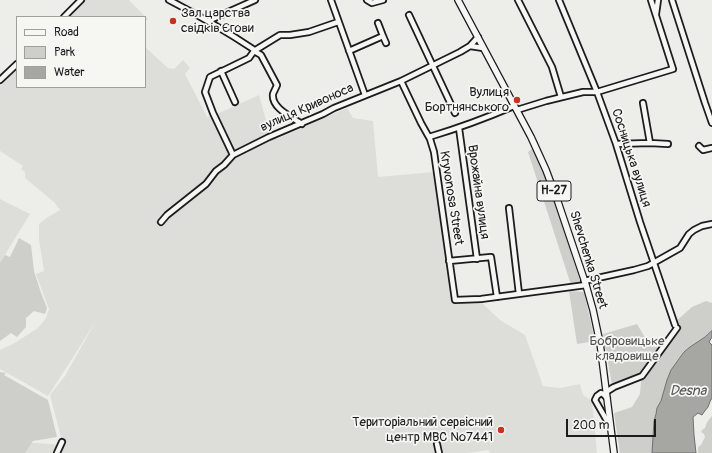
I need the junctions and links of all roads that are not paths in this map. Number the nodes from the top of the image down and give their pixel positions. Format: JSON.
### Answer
{"nodes":[{"id":1,"x":81,"y":0,"type":"edge"},
{"id":2,"x":169,"y":0,"type":"edge"},
{"id":3,"x":255,"y":0,"type":"edge"},
{"id":4,"x":331,"y":0,"type":"edge"},
{"id":5,"x":368,"y":0,"type":"edge"},
{"id":6,"x":383,"y":0,"type":"edge"},
{"id":7,"x":518,"y":0,"type":"edge"},
{"id":8,"x":559,"y":0,"type":"edge"},
{"id":9,"x":563,"y":0,"type":"edge"},
{"id":10,"x":651,"y":0,"type":"edge"},
{"id":11,"x":658,"y":0,"type":"edge"},
{"id":12,"x":672,"y":0,"type":"edge"},
{"id":13,"x":460,"y":1,"type":"edge"},
{"id":14,"x":561,"y":6,"type":"junction"},
{"id":15,"x":410,"y":15,"type":"dead end"},
{"id":16,"x":65,"y":16,"type":"edge"},
{"id":17,"x":656,"y":16,"type":"junction"},
{"id":18,"x":208,"y":21,"type":"junction"},
{"id":19,"x":338,"y":22,"type":"junction"},
{"id":20,"x":378,"y":24,"type":"dead end"},
{"id":21,"x":383,"y":36,"type":"junction"},
{"id":22,"x":478,"y":37,"type":"junction"},
{"id":23,"x":386,"y":43,"type":"dead end"},
{"id":24,"x":470,"y":46,"type":"junction"},
{"id":25,"x":483,"y":48,"type":"junction"},
{"id":26,"x":254,"y":51,"type":"junction"},
{"id":27,"x":349,"y":51,"type":"junction"},
{"id":28,"x":16,"y":65,"type":"edge"},
{"id":29,"x":433,"y":65,"type":"junction"},
{"id":30,"x":221,"y":71,"type":"junction"},
{"id":31,"x":0,"y":80,"type":"edge"},
{"id":32,"x":401,"y":81,"type":"junction"},
{"id":33,"x":597,"y":92,"type":"junction"},
{"id":34,"x":365,"y":95,"type":"junction"},
{"id":35,"x":561,"y":97,"type":"junction"},
{"id":36,"x":236,"y":102,"type":"dead end"},
{"id":37,"x":643,"y":103,"type":"dead end"},
{"id":38,"x":516,"y":108,"type":"junction"},
{"id":39,"x":455,"y":112,"type":"dead end"},
{"id":40,"x":712,"y":123,"type":"edge"},
{"id":41,"x":302,"y":124,"type":"junction"},
{"id":42,"x":459,"y":128,"type":"junction"},
{"id":43,"x":429,"y":137,"type":"junction"},
{"id":44,"x":650,"y":143,"type":"junction"},
{"id":45,"x":616,"y":144,"type":"junction"},
{"id":46,"x":668,"y":144,"type":"dead end"},
{"id":47,"x":699,"y":146,"type":"dead end"},
{"id":48,"x":712,"y":148,"type":"edge"},
{"id":49,"x":233,"y":155,"type":"junction"},
{"id":50,"x":509,"y":208,"type":"dead end"},
{"id":51,"x":162,"y":222,"type":"dead end"},
{"id":52,"x":712,"y":224,"type":"edge"},
{"id":53,"x":477,"y":259,"type":"junction"},
{"id":54,"x":449,"y":261,"type":"junction"},
{"id":55,"x":654,"y":263,"type":"junction"},
{"id":56,"x":585,"y":283,"type":"junction"},
{"id":57,"x":519,"y":294,"type":"junction"},
{"id":58,"x":497,"y":297,"type":"junction"},
{"id":59,"x":607,"y":395,"type":"junction"},
{"id":60,"x":611,"y":427,"type":"junction"},
{"id":61,"x":62,"y":442,"type":"dead end"},
{"id":62,"x":438,"y":444,"type":"dead end"},
{"id":63,"x":57,"y":453,"type":"edge"},
{"id":64,"x":439,"y":453,"type":"edge"},
{"id":65,"x":614,"y":453,"type":"edge"}],
"edges":[{"from":1,"to":16,"type":"street"},
{"from":2,"to":18,"type":"street"},
{"from":3,"to":18,"type":"street"},
{"from":4,"to":19,"type":"street"},
{"from":5,"to":6,"type":"street"},
{"from":7,"to":35,"type":"street"},
{"from":8,"to":14,"type":"street","name":"Сосницька вулиця"},
{"from":9,"to":14,"type":"street"},
{"from":10,"to":17,"type":"street"},
{"from":11,"to":17,"type":"street"},
{"from":12,"to":40,"type":"street"},
{"from":13,"to":22,"type":"main road","name":"Shevchenka Street","number":"Н-27"},
{"from":14,"to":33,"type":"street","name":"Сосницька вулиця"},
{"from":15,"to":29,"type":"street"},
{"from":17,"to":33,"type":"street"},
{"from":18,"to":26,"type":"street"},
{"from":19,"to":26,"type":"street"},
{"from":19,"to":27,"type":"street"},
{"from":20,"to":21,"type":"street"},
{"from":21,"to":23,"type":"street"},
{"from":21,"to":27,"type":"street"},
{"from":22,"to":24,"type":"street","name":"вулиця Кривоноса"},
{"from":22,"to":25,"type":"main road","name":"Shevchenka Street","number":"Н-27"},
{"from":24,"to":25,"type":"street"},
{"from":24,"to":29,"type":"street","name":"вулиця Кривоноса"},
{"from":25,"to":38,"type":"main road","name":"Shevchenka Street","number":"Н-27"},
{"from":26,"to":30,"type":"street"},
{"from":26,"to":41,"type":"street"},
{"from":27,"to":34,"type":"street"},
{"from":28,"to":31,"type":"street"},
{"from":29,"to":32,"type":"street","name":"вулиця Кривоноса"},
{"from":29,"to":39,"type":"street"},
{"from":30,"to":36,"type":"street"},
{"from":30,"to":49,"type":"street"},
{"from":32,"to":34,"type":"street","name":"вулиця Кривоноса"},
{"from":32,"to":43,"type":"street","name":"Kryvonosa Street"},
{"from":33,"to":35,"type":"street"},
{"from":33,"to":45,"type":"street","name":"Сосницька вулиця"},
{"from":34,"to":41,"type":"street","name":"вулиця Кривоноса"},
{"from":35,"to":38,"type":"street"},
{"from":37,"to":44,"type":"street"},
{"from":38,"to":42,"type":"street"},
{"from":38,"to":56,"type":"main road","name":"Shevchenka Street","number":"Н-27"},
{"from":41,"to":49,"type":"street","name":"вулиця Кривоноса"},
{"from":42,"to":43,"type":"street"},
{"from":42,"to":53,"type":"street","name":"Врожайна вулиця"},
{"from":43,"to":54,"type":"street","name":"Kryvonosa Street"},
{"from":44,"to":45,"type":"street"},
{"from":44,"to":46,"type":"street"},
{"from":45,"to":55,"type":"street","name":"Сосницька вулиця"},
{"from":47,"to":48,"type":"street"},
{"from":49,"to":51,"type":"street","name":"вулиця Кривоноса"},
{"from":50,"to":57,"type":"street"},
{"from":52,"to":55,"type":"street"},
{"from":53,"to":54,"type":"street"},
{"from":53,"to":58,"type":"street"},
{"from":54,"to":58,"type":"street","name":"Kryvonosa Street"},
{"from":55,"to":56,"type":"street"},
{"from":55,"to":59,"type":"street","name":"Сосницька вулиця"},
{"from":56,"to":57,"type":"street"},
{"from":56,"to":59,"type":"main road","name":"Shevchenka Street","number":"Н-27"},
{"from":57,"to":58,"type":"street"},
{"from":59,"to":60,"type":"main road","name":"Shevchenka Street","number":"Н-27"},
{"from":59,"to":60,"type":"street"},
{"from":60,"to":65,"type":"main road","name":"Shevchenka Street","number":"Н-27"},
{"from":61,"to":63,"type":"street"},
{"from":62,"to":64,"type":"street"}]}
